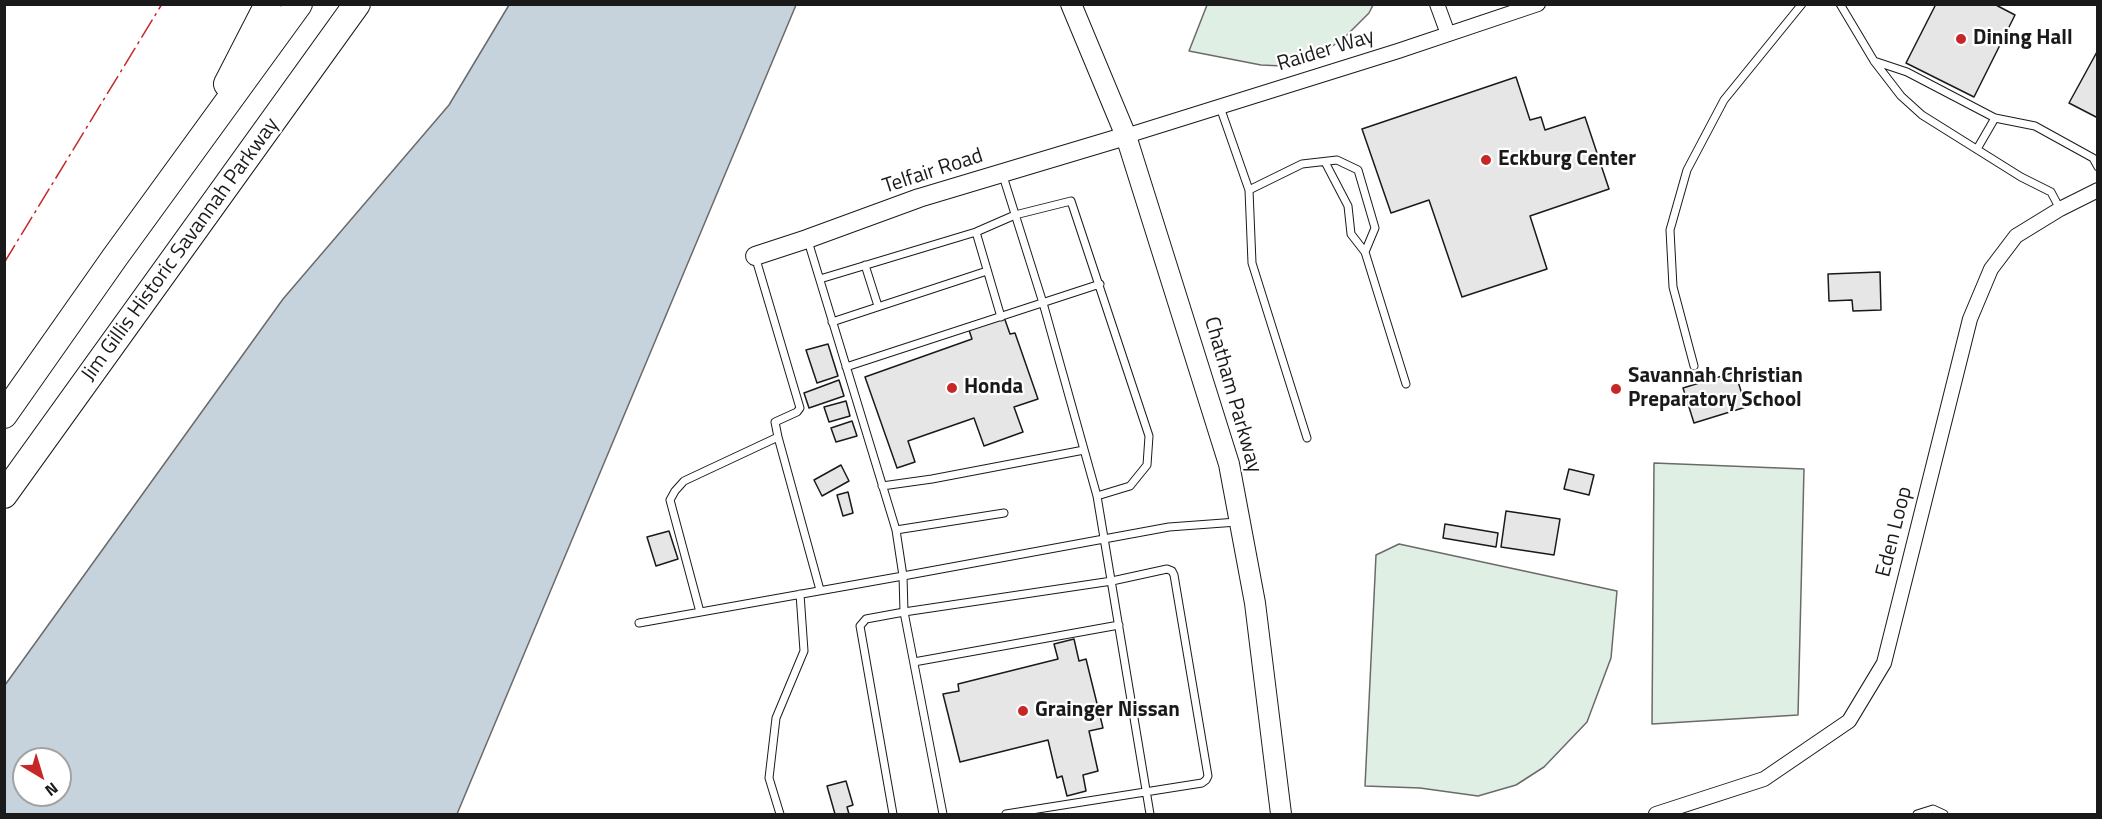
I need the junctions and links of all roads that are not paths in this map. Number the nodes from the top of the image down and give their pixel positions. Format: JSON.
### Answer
{"nodes":[{"id":1,"x":268,"y":4,"type":"edge"},
{"id":2,"x":299,"y":4,"type":"edge"},
{"id":3,"x":357,"y":4,"type":"edge"},
{"id":4,"x":1071,"y":4,"type":"edge"},
{"id":5,"x":1437,"y":4,"type":"edge"},
{"id":6,"x":1538,"y":4,"type":"edge"},
{"id":7,"x":1802,"y":4,"type":"edge"},
{"id":8,"x":1840,"y":4,"type":"edge"},
{"id":9,"x":1448,"y":34,"type":"junction"},
{"id":10,"x":1874,"y":61,"type":"junction"},
{"id":11,"x":1220,"y":107,"type":"junction"},
{"id":12,"x":1995,"y":118,"type":"junction"},
{"id":13,"x":1126,"y":136,"type":"junction"},
{"id":14,"x":1977,"y":149,"type":"junction"},
{"id":15,"x":1325,"y":162,"type":"junction"},
{"id":16,"x":2097,"y":167,"type":"edge"},
{"id":17,"x":1002,"y":173,"type":"junction"},
{"id":18,"x":1249,"y":190,"type":"junction"},
{"id":19,"x":2097,"y":190,"type":"edge"},
{"id":20,"x":162,"y":193,"type":"junction"},
{"id":21,"x":2060,"y":209,"type":"junction"},
{"id":22,"x":1015,"y":215,"type":"junction"},
{"id":23,"x":976,"y":232,"type":"junction"},
{"id":24,"x":807,"y":239,"type":"junction"},
{"id":25,"x":1365,"y":252,"type":"junction"},
{"id":26,"x":755,"y":256,"type":"joint"},
{"id":27,"x":865,"y":265,"type":"junction"},
{"id":28,"x":987,"y":271,"type":"junction"},
{"id":29,"x":820,"y":279,"type":"junction"},
{"id":30,"x":1100,"y":284,"type":"junction"},
{"id":31,"x":1043,"y":303,"type":"junction"},
{"id":32,"x":878,"y":306,"type":"junction"},
{"id":33,"x":1001,"y":317,"type":"junction"},
{"id":34,"x":832,"y":322,"type":"junction"},
{"id":35,"x":1694,"y":366,"type":"dead end"},
{"id":36,"x":846,"y":367,"type":"junction"},
{"id":37,"x":1406,"y":384,"type":"dead end"},
{"id":38,"x":4,"y":415,"type":"edge"},
{"id":39,"x":778,"y":437,"type":"junction"},
{"id":40,"x":1307,"y":438,"type":"dead end"},
{"id":41,"x":1084,"y":450,"type":"junction"},
{"id":42,"x":882,"y":486,"type":"junction"},
{"id":43,"x":4,"y":495,"type":"edge"},
{"id":44,"x":1097,"y":496,"type":"junction"},
{"id":45,"x":1004,"y":513,"type":"dead end"},
{"id":46,"x":1240,"y":522,"type":"junction"},
{"id":47,"x":896,"y":530,"type":"junction"},
{"id":48,"x":1105,"y":540,"type":"junction"},
{"id":49,"x":903,"y":576,"type":"junction"},
{"id":50,"x":1112,"y":581,"type":"junction"},
{"id":51,"x":820,"y":590,"type":"junction"},
{"id":52,"x":800,"y":594,"type":"junction"},
{"id":53,"x":700,"y":612,"type":"junction"},
{"id":54,"x":904,"y":612,"type":"junction"},
{"id":55,"x":639,"y":623,"type":"dead end"},
{"id":56,"x":1119,"y":625,"type":"junction"},
{"id":57,"x":914,"y":662,"type":"junction"},
{"id":58,"x":1147,"y":793,"type":"junction"},
{"id":59,"x":780,"y":814,"type":"edge"},
{"id":60,"x":893,"y":814,"type":"edge"},
{"id":61,"x":943,"y":814,"type":"edge"},
{"id":62,"x":1006,"y":814,"type":"edge"},
{"id":63,"x":1150,"y":814,"type":"edge"},
{"id":64,"x":1281,"y":814,"type":"edge"},
{"id":65,"x":1656,"y":814,"type":"edge"},
{"id":66,"x":1917,"y":814,"type":"edge"},
{"id":67,"x":1944,"y":814,"type":"edge"}],
"edges":[{"from":1,"to":20,"type":"highway"},
{"from":2,"to":20,"type":"highway"},
{"from":3,"to":43,"type":"highway","name":"Jim Gillis Historic Savannah Parkway"},
{"from":4,"to":13,"type":"main road","name":"Chatham Parkway"},
{"from":5,"to":9,"type":"street"},
{"from":6,"to":9,"type":"street","name":"Raider Way"},
{"from":7,"to":35,"type":"lane"},
{"from":8,"to":10,"type":"lane"},
{"from":9,"to":11,"type":"street","name":"Raider Way"},
{"from":10,"to":12,"type":"lane"},
{"from":10,"to":14,"type":"lane"},
{"from":11,"to":13,"type":"street","name":"Raider Way"},
{"from":11,"to":18,"type":"lane"},
{"from":12,"to":14,"type":"lane"},
{"from":12,"to":16,"type":"lane"},
{"from":13,"to":17,"type":"street","name":"Telfair Road"},
{"from":13,"to":46,"type":"main road","name":"Chatham Parkway"},
{"from":14,"to":21,"type":"lane"},
{"from":15,"to":18,"type":"lane"},
{"from":15,"to":25,"type":"lane"},
{"from":15,"to":25,"type":"lane"},
{"from":17,"to":22,"type":"lane"},
{"from":17,"to":24,"type":"street","name":"Telfair Road"},
{"from":18,"to":40,"type":"lane"},
{"from":19,"to":21,"type":"street","name":"Eden Loop"},
{"from":20,"to":38,"type":"highway"},
{"from":21,"to":65,"type":"street","name":"Eden Loop"},
{"from":22,"to":23,"type":"lane"},
{"from":22,"to":30,"type":"lane"},
{"from":22,"to":31,"type":"lane"},
{"from":23,"to":27,"type":"lane"},
{"from":23,"to":28,"type":"lane"},
{"from":24,"to":26,"type":"street","name":"Telfair Road"},
{"from":24,"to":29,"type":"lane"},
{"from":25,"to":37,"type":"lane"},
{"from":26,"to":39,"type":"lane"},
{"from":27,"to":29,"type":"lane"},
{"from":27,"to":32,"type":"lane"},
{"from":28,"to":32,"type":"lane"},
{"from":28,"to":33,"type":"lane"},
{"from":29,"to":34,"type":"lane"},
{"from":30,"to":31,"type":"lane"},
{"from":30,"to":44,"type":"lane"},
{"from":31,"to":33,"type":"lane"},
{"from":31,"to":41,"type":"lane"},
{"from":32,"to":34,"type":"lane"},
{"from":33,"to":36,"type":"lane"},
{"from":34,"to":36,"type":"lane"},
{"from":36,"to":42,"type":"lane"},
{"from":39,"to":51,"type":"lane"},
{"from":39,"to":53,"type":"lane"},
{"from":41,"to":42,"type":"lane"},
{"from":41,"to":44,"type":"lane"},
{"from":42,"to":47,"type":"lane"},
{"from":44,"to":48,"type":"lane"},
{"from":45,"to":47,"type":"lane"},
{"from":46,"to":48,"type":"lane"},
{"from":46,"to":64,"type":"main road","name":"Chatham Parkway"},
{"from":47,"to":49,"type":"lane"},
{"from":48,"to":49,"type":"lane"},
{"from":48,"to":50,"type":"lane"},
{"from":49,"to":51,"type":"lane"},
{"from":49,"to":54,"type":"lane"},
{"from":50,"to":54,"type":"lane"},
{"from":50,"to":56,"type":"lane"},
{"from":50,"to":58,"type":"lane"},
{"from":51,"to":52,"type":"lane"},
{"from":52,"to":53,"type":"lane"},
{"from":52,"to":59,"type":"lane"},
{"from":53,"to":55,"type":"lane"},
{"from":54,"to":57,"type":"lane"},
{"from":54,"to":60,"type":"lane"},
{"from":56,"to":57,"type":"lane"},
{"from":56,"to":58,"type":"lane"},
{"from":57,"to":61,"type":"lane"},
{"from":58,"to":62,"type":"lane"},
{"from":58,"to":63,"type":"lane"},
{"from":66,"to":67,"type":"lane"}]}
